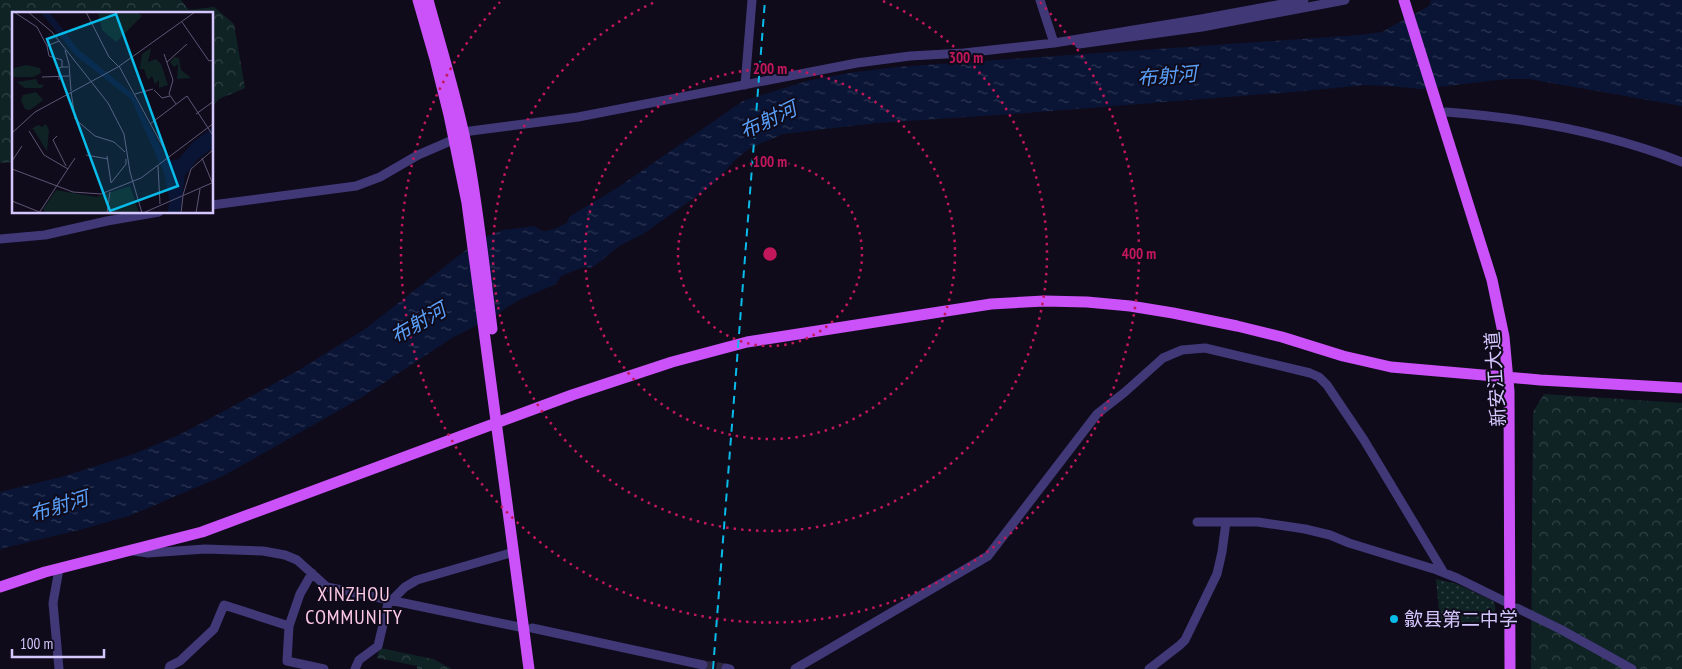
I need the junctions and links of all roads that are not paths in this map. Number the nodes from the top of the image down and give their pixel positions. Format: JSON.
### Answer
{"nodes":[{"id":1,"x":418,"y":0,"type":"edge"},
{"id":2,"x":428,"y":0,"type":"edge"},
{"id":3,"x":752,"y":0,"type":"edge"},
{"id":4,"x":1040,"y":0,"type":"edge"},
{"id":5,"x":1304,"y":0,"type":"edge"},
{"id":6,"x":1345,"y":0,"type":"edge"},
{"id":7,"x":1407,"y":1,"type":"edge"},
{"id":8,"x":1054,"y":43,"type":"junction"},
{"id":9,"x":745,"y":85,"type":"junction"},
{"id":10,"x":1438,"y":97,"type":"junction"},
{"id":11,"x":1446,"y":112,"type":"junction"},
{"id":12,"x":459,"y":136,"type":"junction"},
{"id":13,"x":1682,"y":162,"type":"edge"},
{"id":14,"x":214,"y":205,"type":"edge"},
{"id":15,"x":146,"y":214,"type":"edge"},
{"id":16,"x":0,"y":239,"type":"edge"},
{"id":17,"x":1511,"y":374,"type":"junction"},
{"id":18,"x":1682,"y":381,"type":"edge"},
{"id":19,"x":1682,"y":388,"type":"edge"},
{"id":20,"x":500,"y":418,"type":"junction"},
{"id":21,"x":1197,"y":522,"type":"dead end"},
{"id":22,"x":1226,"y":522,"type":"junction"},
{"id":23,"x":132,"y":551,"type":"junction"},
{"id":24,"x":514,"y":552,"type":"junction"},
{"id":25,"x":59,"y":569,"type":"junction"},
{"id":26,"x":312,"y":573,"type":"junction"},
{"id":27,"x":1444,"y":573,"type":"junction"},
{"id":28,"x":0,"y":579,"type":"edge"},
{"id":29,"x":0,"y":587,"type":"edge"},
{"id":30,"x":390,"y":600,"type":"junction"},
{"id":31,"x":1513,"y":606,"type":"junction"},
{"id":32,"x":289,"y":626,"type":"junction"},
{"id":33,"x":528,"y":628,"type":"junction"},
{"id":34,"x":703,"y":665,"type":"dead end"},
{"id":35,"x":59,"y":669,"type":"edge"},
{"id":36,"x":169,"y":669,"type":"edge"},
{"id":37,"x":324,"y":669,"type":"edge"},
{"id":38,"x":355,"y":669,"type":"edge"},
{"id":39,"x":529,"y":669,"type":"edge"},
{"id":40,"x":537,"y":669,"type":"edge"},
{"id":41,"x":795,"y":669,"type":"edge"},
{"id":42,"x":1149,"y":669,"type":"edge"},
{"id":43,"x":1510,"y":669,"type":"edge"},
{"id":44,"x":1516,"y":669,"type":"edge"},
{"id":45,"x":1632,"y":669,"type":"edge"}],
"edges":[{"from":1,"to":12,"type":"main road"},
{"from":2,"to":12,"type":"main road"},
{"from":3,"to":9,"type":"street"},
{"from":4,"to":8,"type":"street"},
{"from":5,"to":8,"type":"street"},
{"from":6,"to":8,"type":"street"},
{"from":7,"to":10,"type":"main road"},
{"from":8,"to":9,"type":"street"},
{"from":9,"to":12,"type":"street"},
{"from":10,"to":11,"type":"main road","name":"新安江大道"},
{"from":10,"to":17,"type":"main road","name":"新安江大道"},
{"from":11,"to":13,"type":"street"},
{"from":11,"to":17,"type":"main road","name":"新安江大道"},
{"from":12,"to":14,"type":"street"},
{"from":12,"to":20,"type":"main road"},
{"from":15,"to":16,"type":"street"},
{"from":17,"to":18,"type":"main road"},
{"from":17,"to":19,"type":"main road"},
{"from":17,"to":20,"type":"main road"},
{"from":17,"to":31,"type":"main road","name":"新安江大道"},
{"from":20,"to":23,"type":"main road"},
{"from":20,"to":24,"type":"main road"},
{"from":20,"to":28,"type":"main road"},
{"from":20,"to":33,"type":"main road"},
{"from":21,"to":22,"type":"street"},
{"from":22,"to":27,"type":"street"},
{"from":22,"to":42,"type":"street"},
{"from":23,"to":25,"type":"main road"},
{"from":23,"to":26,"type":"street"},
{"from":24,"to":30,"type":"street"},
{"from":24,"to":33,"type":"main road"},
{"from":25,"to":29,"type":"main road"},
{"from":25,"to":35,"type":"street"},
{"from":26,"to":30,"type":"street"},
{"from":26,"to":32,"type":"street"},
{"from":27,"to":31,"type":"street"},
{"from":27,"to":41,"type":"street"},
{"from":30,"to":33,"type":"street"},
{"from":30,"to":38,"type":"street"},
{"from":31,"to":43,"type":"main road","name":"新安江大道"},
{"from":31,"to":44,"type":"main road","name":"新安江大道"},
{"from":31,"to":45,"type":"street"},
{"from":32,"to":36,"type":"street"},
{"from":32,"to":37,"type":"street"},
{"from":33,"to":34,"type":"street"},
{"from":33,"to":39,"type":"main road"},
{"from":33,"to":40,"type":"main road"}]}
